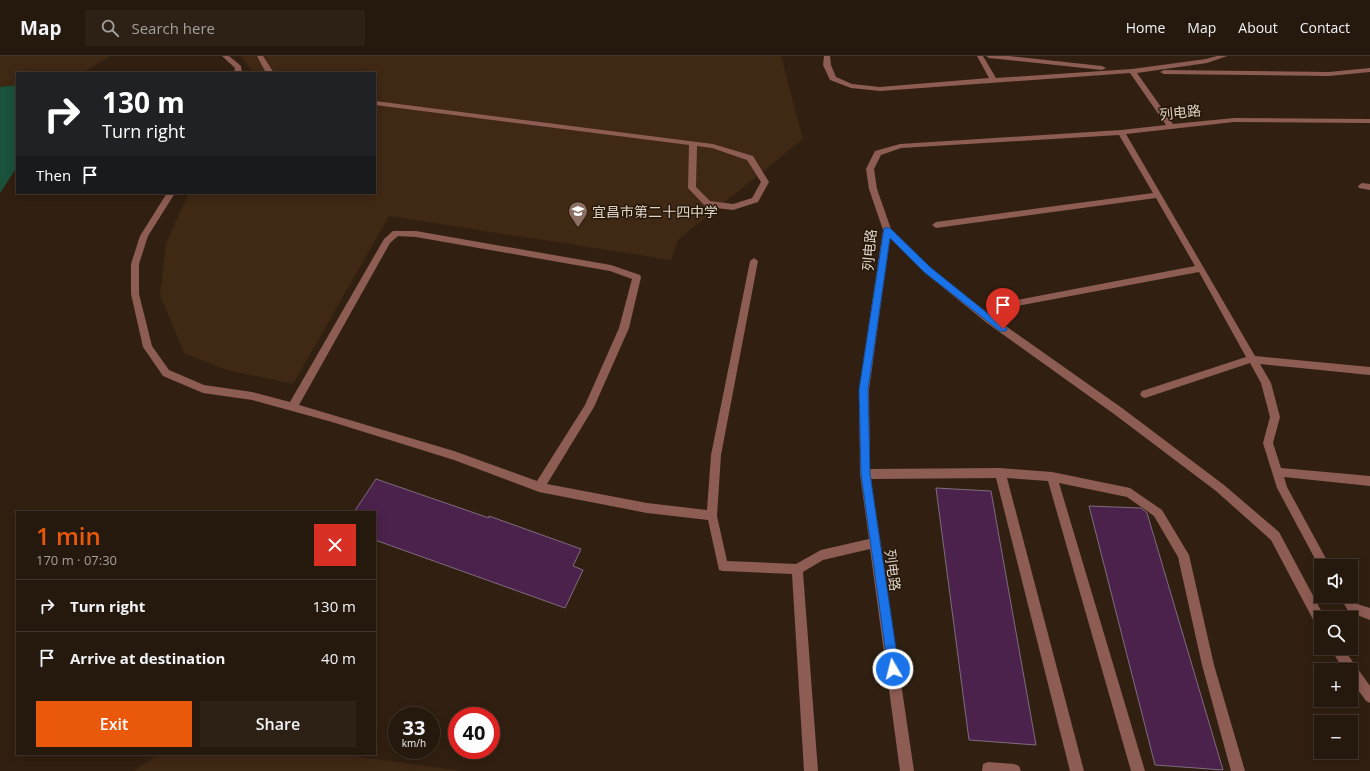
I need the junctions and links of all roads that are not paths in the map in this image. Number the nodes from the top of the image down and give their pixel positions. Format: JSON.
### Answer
{"nodes":[{"id":1,"x":225,"y":56,"type":"edge"},
{"id":2,"x":260,"y":56,"type":"edge"},
{"id":3,"x":827,"y":56,"type":"edge"},
{"id":4,"x":980,"y":56,"type":"edge"},
{"id":5,"x":989,"y":56,"type":"edge"},
{"id":6,"x":1224,"y":56,"type":"edge"},
{"id":7,"x":1370,"y":70,"type":"edge"},
{"id":8,"x":1132,"y":71,"type":"junction"},
{"id":9,"x":238,"y":72,"type":"edge"},
{"id":10,"x":269,"y":72,"type":"edge"},
{"id":11,"x":994,"y":80,"type":"junction"},
{"id":12,"x":376,"y":103,"type":"edge"},
{"id":13,"x":1370,"y":121,"type":"edge"},
{"id":14,"x":1171,"y":127,"type":"junction"},
{"id":15,"x":1121,"y":132,"type":"junction"},
{"id":16,"x":693,"y":144,"type":"junction"},
{"id":17,"x":170,"y":194,"type":"edge"},
{"id":18,"x":1158,"y":195,"type":"junction"},
{"id":19,"x":936,"y":225,"type":"dead end"},
{"id":20,"x":887,"y":230,"type":"junction"},
{"id":21,"x":754,"y":260,"type":"dead end"},
{"id":22,"x":1201,"y":268,"type":"junction"},
{"id":23,"x":1017,"y":304,"type":"dead end"},
{"id":24,"x":1252,"y":359,"type":"junction"},
{"id":25,"x":1370,"y":371,"type":"edge"},
{"id":26,"x":1145,"y":394,"type":"dead end"},
{"id":27,"x":292,"y":407,"type":"junction"},
{"id":28,"x":1278,"y":472,"type":"junction"},
{"id":29,"x":1000,"y":473,"type":"junction"},
{"id":30,"x":866,"y":474,"type":"junction"},
{"id":31,"x":1052,"y":477,"type":"junction"},
{"id":32,"x":1370,"y":481,"type":"edge"},
{"id":33,"x":539,"y":487,"type":"junction"},
{"id":34,"x":712,"y":516,"type":"junction"},
{"id":35,"x":876,"y":543,"type":"junction"},
{"id":36,"x":1320,"y":559,"type":"edge"},
{"id":37,"x":797,"y":569,"type":"junction"},
{"id":38,"x":1350,"y":603,"type":"edge"},
{"id":39,"x":1315,"y":611,"type":"edge"},
{"id":40,"x":1370,"y":614,"type":"edge"},
{"id":41,"x":1341,"y":655,"type":"edge"},
{"id":42,"x":1370,"y":697,"type":"edge"},
{"id":43,"x":988,"y":769,"type":"dead end"},
{"id":44,"x":811,"y":771,"type":"edge"},
{"id":45,"x":907,"y":771,"type":"edge"},
{"id":46,"x":1014,"y":771,"type":"edge"},
{"id":47,"x":1077,"y":771,"type":"edge"},
{"id":48,"x":1138,"y":771,"type":"edge"},
{"id":49,"x":1238,"y":771,"type":"edge"}],
"edges":[{"from":1,"to":9,"type":"street"},
{"from":2,"to":10,"type":"street"},
{"from":3,"to":11,"type":"street"},
{"from":4,"to":11,"type":"street"},
{"from":5,"to":8,"type":"street"},
{"from":6,"to":8,"type":"street"},
{"from":7,"to":8,"type":"street"},
{"from":8,"to":11,"type":"street"},
{"from":8,"to":14,"type":"street"},
{"from":12,"to":16,"type":"street"},
{"from":13,"to":14,"type":"street","name":"列电路"},
{"from":14,"to":15,"type":"street","name":"列电路"},
{"from":15,"to":18,"type":"street"},
{"from":15,"to":20,"type":"street","name":"列电路"},
{"from":16,"to":16,"type":"street"},
{"from":17,"to":27,"type":"street"},
{"from":18,"to":19,"type":"street"},
{"from":18,"to":22,"type":"street"},
{"from":20,"to":30,"type":"street","name":"列电路"},
{"from":20,"to":39,"type":"street"},
{"from":21,"to":34,"type":"street"},
{"from":22,"to":23,"type":"street"},
{"from":22,"to":24,"type":"street"},
{"from":24,"to":25,"type":"street"},
{"from":24,"to":26,"type":"street"},
{"from":24,"to":28,"type":"street"},
{"from":27,"to":33,"type":"street"},
{"from":27,"to":33,"type":"street"},
{"from":28,"to":32,"type":"street"},
{"from":28,"to":36,"type":"street"},
{"from":29,"to":30,"type":"street"},
{"from":29,"to":31,"type":"street"},
{"from":29,"to":47,"type":"street"},
{"from":30,"to":35,"type":"street","name":"列电路"},
{"from":31,"to":48,"type":"street"},
{"from":31,"to":49,"type":"street"},
{"from":33,"to":34,"type":"street"},
{"from":34,"to":37,"type":"street"},
{"from":35,"to":37,"type":"street"},
{"from":35,"to":45,"type":"street","name":"列电路"},
{"from":37,"to":44,"type":"street"},
{"from":38,"to":40,"type":"street"},
{"from":41,"to":42,"type":"street"},
{"from":43,"to":46,"type":"street"}]}
